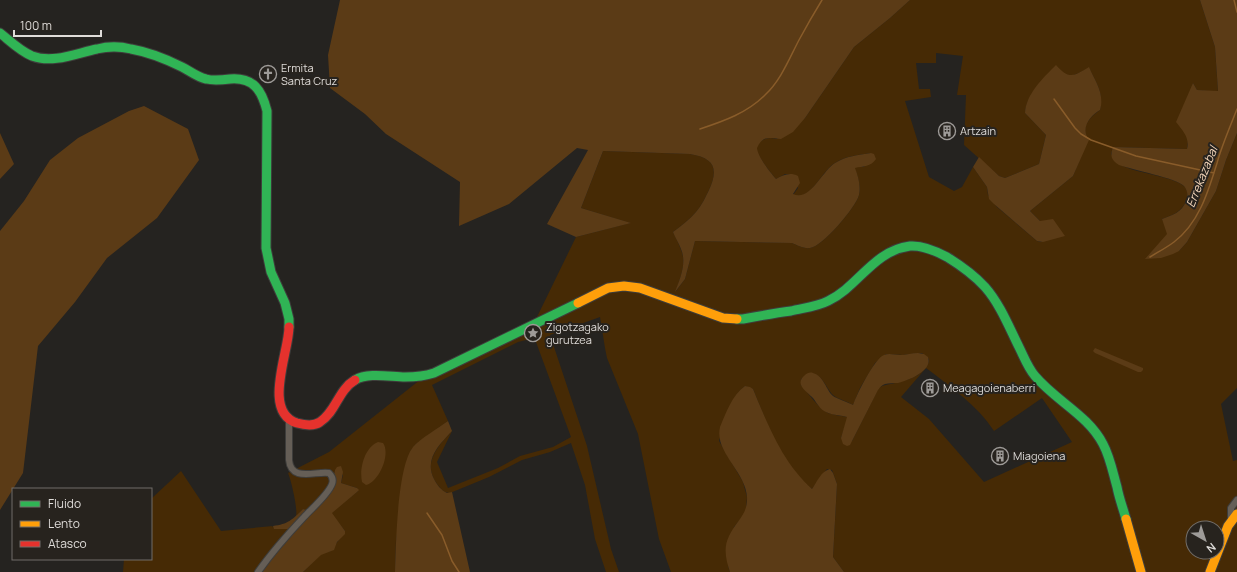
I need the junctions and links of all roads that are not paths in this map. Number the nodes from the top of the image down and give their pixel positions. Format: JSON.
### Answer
{"nodes":[{"id":1,"x":0,"y":33,"type":"edge"},
{"id":2,"x":289,"y":419,"type":"junction"},
{"id":3,"x":1237,"y":500,"type":"edge"},
{"id":4,"x":1234,"y":517,"type":"edge"},
{"id":5,"x":258,"y":572,"type":"edge"},
{"id":6,"x":1141,"y":572,"type":"edge"},
{"id":7,"x":1210,"y":572,"type":"edge"}],
"edges":[{"from":1,"to":2,"type":"street"},
{"from":2,"to":5,"type":"street"},
{"from":2,"to":6,"type":"street"},
{"from":3,"to":4,"type":"street"},
{"from":4,"to":7,"type":"street"}]}
